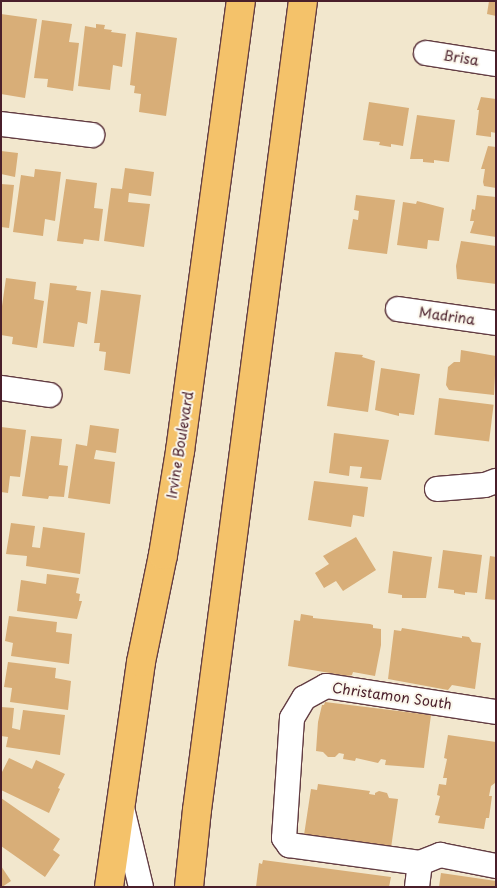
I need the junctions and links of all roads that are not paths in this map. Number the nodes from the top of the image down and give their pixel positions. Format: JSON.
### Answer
{"nodes":[{"id":1,"x":241,"y":1,"type":"edge"},
{"id":2,"x":303,"y":1,"type":"edge"},
{"id":3,"x":426,"y":53,"type":"dead end"},
{"id":4,"x":496,"y":64,"type":"edge"},
{"id":5,"x":1,"y":124,"type":"edge"},
{"id":6,"x":92,"y":135,"type":"dead end"},
{"id":7,"x":398,"y":309,"type":"dead end"},
{"id":8,"x":496,"y":323,"type":"edge"},
{"id":9,"x":1,"y":388,"type":"edge"},
{"id":10,"x":50,"y":395,"type":"dead end"},
{"id":11,"x":496,"y":481,"type":"edge"},
{"id":12,"x":437,"y":489,"type":"dead end"},
{"id":13,"x":496,"y":712,"type":"edge"},
{"id":14,"x":120,"y":802,"type":"junction"},
{"id":15,"x":420,"y":863,"type":"junction"},
{"id":16,"x":496,"y":866,"type":"edge"},
{"id":17,"x":108,"y":887,"type":"edge"},
{"id":18,"x":141,"y":887,"type":"edge"},
{"id":19,"x":189,"y":887,"type":"edge"},
{"id":20,"x":417,"y":887,"type":"edge"}],
"edges":[{"from":1,"to":14,"type":"main road","name":"Irvine Boulevard"},
{"from":2,"to":19,"type":"main road"},
{"from":3,"to":4,"type":"street","name":"Brisa"},
{"from":5,"to":6,"type":"street"},
{"from":7,"to":8,"type":"street","name":"Madrina"},
{"from":9,"to":10,"type":"street"},
{"from":11,"to":12,"type":"street"},
{"from":13,"to":15,"type":"street","name":"Christamon South"},
{"from":14,"to":17,"type":"main road","name":"Irvine Boulevard"},
{"from":14,"to":18,"type":"street"},
{"from":15,"to":16,"type":"street","name":"Christamon South"},
{"from":15,"to":20,"type":"street"}]}
